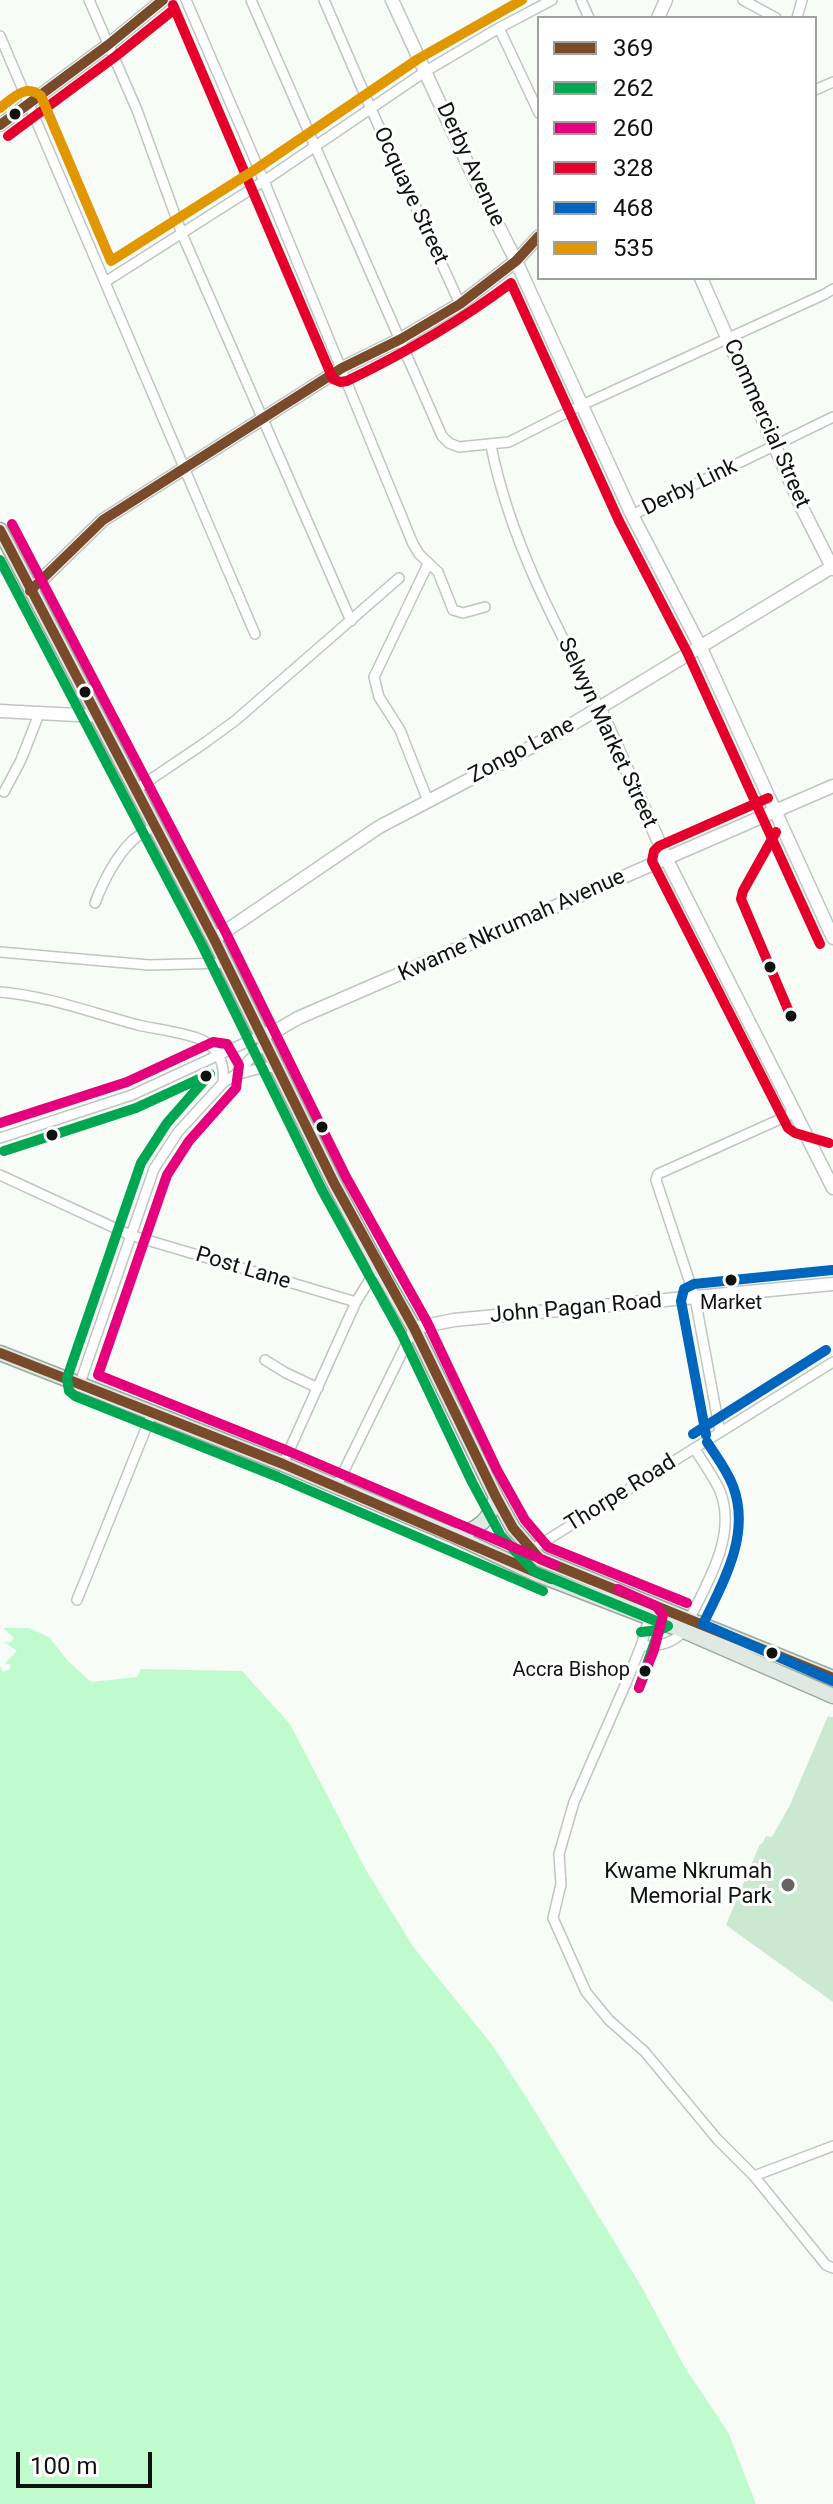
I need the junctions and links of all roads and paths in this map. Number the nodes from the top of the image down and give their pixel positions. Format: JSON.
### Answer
{"nodes":[{"id":1,"x":89,"y":0,"type":"edge"},
{"id":2,"x":163,"y":0,"type":"edge"},
{"id":3,"x":186,"y":0,"type":"edge"},
{"id":4,"x":251,"y":0,"type":"edge"},
{"id":5,"x":324,"y":0,"type":"edge"},
{"id":6,"x":392,"y":0,"type":"edge"},
{"id":7,"x":552,"y":0,"type":"edge"},
{"id":8,"x":743,"y":0,"type":"edge"},
{"id":9,"x":772,"y":16,"type":"edge"},
{"id":10,"x":499,"y":28,"type":"junction"},
{"id":11,"x":0,"y":36,"type":"edge"},
{"id":12,"x":108,"y":45,"type":"junction"},
{"id":13,"x":426,"y":71,"type":"junction"},
{"id":14,"x":29,"y":104,"type":"junction"},
{"id":15,"x":371,"y":109,"type":"junction"},
{"id":16,"x":537,"y":109,"type":"edge"},
{"id":17,"x":0,"y":125,"type":"edge"},
{"id":18,"x":316,"y":146,"type":"junction"},
{"id":19,"x":264,"y":181,"type":"junction"},
{"id":20,"x":182,"y":234,"type":"junction"},
{"id":21,"x":537,"y":238,"type":"edge"},
{"id":22,"x":516,"y":261,"type":"junction"},
{"id":23,"x":702,"y":280,"type":"edge"},
{"id":24,"x":105,"y":282,"type":"junction"},
{"id":25,"x":833,"y":289,"type":"edge"},
{"id":26,"x":460,"y":304,"type":"junction"},
{"id":27,"x":728,"y":337,"type":"junction"},
{"id":28,"x":401,"y":339,"type":"junction"},
{"id":29,"x":342,"y":368,"type":"junction"},
{"id":30,"x":582,"y":405,"type":"junction"},
{"id":31,"x":833,"y":417,"type":"edge"},
{"id":32,"x":263,"y":418,"type":"junction"},
{"id":33,"x":491,"y":446,"type":"junction"},
{"id":34,"x":775,"y":447,"type":"junction"},
{"id":35,"x":185,"y":467,"type":"junction"},
{"id":36,"x":632,"y":515,"type":"junction"},
{"id":37,"x":0,"y":530,"type":"edge"},
{"id":38,"x":428,"y":564,"type":"junction"},
{"id":39,"x":833,"y":566,"type":"edge"},
{"id":40,"x":399,"y":578,"type":"dead end"},
{"id":41,"x":30,"y":591,"type":"junction"},
{"id":42,"x":485,"y":607,"type":"dead end"},
{"id":43,"x":351,"y":621,"type":"junction"},
{"id":44,"x":255,"y":634,"type":"dead end"},
{"id":45,"x":700,"y":646,"type":"junction"},
{"id":46,"x":600,"y":709,"type":"junction"},
{"id":47,"x":0,"y":711,"type":"edge"},
{"id":48,"x":39,"y":714,"type":"junction"},
{"id":49,"x":96,"y":716,"type":"junction"},
{"id":50,"x":833,"y":786,"type":"edge"},
{"id":51,"x":135,"y":790,"type":"junction"},
{"id":52,"x":4,"y":792,"type":"dead end"},
{"id":53,"x":428,"y":801,"type":"junction"},
{"id":54,"x":774,"y":811,"type":"junction"},
{"id":55,"x":154,"y":826,"type":"junction"},
{"id":56,"x":666,"y":858,"type":"junction"},
{"id":57,"x":95,"y":903,"type":"dead end"},
{"id":58,"x":833,"y":938,"type":"edge"},
{"id":59,"x":214,"y":939,"type":"junction"},
{"id":60,"x":0,"y":952,"type":"edge"},
{"id":61,"x":226,"y":963,"type":"junction"},
{"id":62,"x":0,"y":992,"type":"edge"},
{"id":63,"x":264,"y":1038,"type":"junction"},
{"id":64,"x":218,"y":1055,"type":"junction"},
{"id":65,"x":279,"y":1068,"type":"junction"},
{"id":66,"x":235,"y":1075,"type":"junction"},
{"id":67,"x":223,"y":1083,"type":"junction"},
{"id":68,"x":796,"y":1112,"type":"junction"},
{"id":69,"x":0,"y":1138,"type":"edge"},
{"id":70,"x":0,"y":1175,"type":"edge"},
{"id":71,"x":833,"y":1188,"type":"edge"},
{"id":72,"x":130,"y":1235,"type":"junction"},
{"id":73,"x":378,"y":1266,"type":"junction"},
{"id":74,"x":833,"y":1284,"type":"edge"},
{"id":75,"x":695,"y":1298,"type":"junction"},
{"id":76,"x":356,"y":1302,"type":"junction"},
{"id":77,"x":414,"y":1328,"type":"junction"},
{"id":78,"x":0,"y":1353,"type":"edge"},
{"id":79,"x":265,"y":1360,"type":"dead end"},
{"id":80,"x":833,"y":1362,"type":"edge"},
{"id":81,"x":80,"y":1383,"type":"junction"},
{"id":82,"x":318,"y":1388,"type":"junction"},
{"id":83,"x":153,"y":1411,"type":"junction"},
{"id":84,"x":720,"y":1432,"type":"junction"},
{"id":85,"x":695,"y":1449,"type":"junction"},
{"id":86,"x":283,"y":1464,"type":"junction"},
{"id":87,"x":336,"y":1487,"type":"junction"},
{"id":88,"x":496,"y":1497,"type":"junction"},
{"id":89,"x":455,"y":1536,"type":"junction"},
{"id":90,"x":535,"y":1561,"type":"junction"},
{"id":91,"x":77,"y":1600,"type":"dead end"},
{"id":92,"x":649,"y":1618,"type":"junction"},
{"id":93,"x":686,"y":1625,"type":"junction"},
{"id":94,"x":641,"y":1646,"type":"junction"},
{"id":95,"x":833,"y":1678,"type":"edge"},
{"id":96,"x":833,"y":1696,"type":"edge"},
{"id":97,"x":833,"y":2146,"type":"edge"},
{"id":98,"x":754,"y":2176,"type":"junction"},
{"id":99,"x":833,"y":2268,"type":"edge"}],
"edges":[{"from":1,"to":12,"type":"street"},
{"from":2,"to":12,"type":"main road"},
{"from":3,"to":19,"type":"street"},
{"from":4,"to":18,"type":"street"},
{"from":5,"to":15,"type":"street","name":"Ocquaye Street"},
{"from":6,"to":13,"type":"main road","name":"Derby Avenue"},
{"from":7,"to":10,"type":"street"},
{"from":8,"to":9,"type":"street"},
{"from":10,"to":13,"type":"street"},
{"from":10,"to":16,"type":"street"},
{"from":11,"to":14,"type":"street"},
{"from":12,"to":14,"type":"main road"},
{"from":12,"to":20,"type":"street"},
{"from":13,"to":15,"type":"street"},
{"from":13,"to":22,"type":"main road","name":"Derby Avenue"},
{"from":14,"to":17,"type":"main road"},
{"from":14,"to":24,"type":"street"},
{"from":15,"to":18,"type":"street"},
{"from":15,"to":26,"type":"street","name":"Ocquaye Street"},
{"from":18,"to":19,"type":"street"},
{"from":18,"to":28,"type":"street"},
{"from":19,"to":20,"type":"street"},
{"from":19,"to":29,"type":"street"},
{"from":20,"to":24,"type":"street"},
{"from":20,"to":32,"type":"street"},
{"from":21,"to":22,"type":"main road"},
{"from":22,"to":26,"type":"main road"},
{"from":22,"to":30,"type":"main road","name":"Derby Avenue"},
{"from":23,"to":27,"type":"main road","name":"Commercial Street"},
{"from":24,"to":35,"type":"street"},
{"from":25,"to":27,"type":"street"},
{"from":26,"to":28,"type":"main road"},
{"from":27,"to":30,"type":"street"},
{"from":27,"to":34,"type":"main road","name":"Commercial Street"},
{"from":28,"to":29,"type":"main road"},
{"from":28,"to":33,"type":"street"},
{"from":29,"to":32,"type":"main road"},
{"from":29,"to":38,"type":"street"},
{"from":30,"to":33,"type":"street"},
{"from":30,"to":36,"type":"main road","name":"Derby Avenue"},
{"from":31,"to":34,"type":"street","name":"Derby Link"},
{"from":32,"to":35,"type":"main road"},
{"from":32,"to":43,"type":"street"},
{"from":33,"to":46,"type":"street","name":"Selwyn Market Street"},
{"from":34,"to":36,"type":"street","name":"Derby Link"},
{"from":34,"to":39,"type":"main road","name":"Commercial Street"},
{"from":35,"to":41,"type":"main road"},
{"from":35,"to":44,"type":"street"},
{"from":36,"to":45,"type":"main road","name":"Derby Avenue"},
{"from":37,"to":41,"type":"main road"},
{"from":38,"to":42,"type":"street"},
{"from":38,"to":53,"type":"street"},
{"from":39,"to":45,"type":"main road","name":"Zongo Lane"},
{"from":40,"to":43,"type":"street"},
{"from":41,"to":49,"type":"main road"},
{"from":43,"to":51,"type":"street"},
{"from":45,"to":46,"type":"main road","name":"Zongo Lane"},
{"from":45,"to":54,"type":"main road","name":"Derby Avenue"},
{"from":46,"to":53,"type":"main road","name":"Zongo Lane"},
{"from":46,"to":56,"type":"main road","name":"Selwyn Market Street"},
{"from":47,"to":48,"type":"main road"},
{"from":48,"to":49,"type":"main road"},
{"from":48,"to":52,"type":"street"},
{"from":49,"to":51,"type":"main road"},
{"from":50,"to":54,"type":"main road","name":"Kwame Nkrumah Avenue"},
{"from":51,"to":55,"type":"main road"},
{"from":53,"to":59,"type":"main road","name":"Zongo Lane"},
{"from":54,"to":56,"type":"main road","name":"Kwame Nkrumah Avenue"},
{"from":54,"to":58,"type":"main road","name":"Derby Avenue"},
{"from":55,"to":57,"type":"street"},
{"from":55,"to":59,"type":"main road"},
{"from":56,"to":63,"type":"main road","name":"Kwame Nkrumah Avenue"},
{"from":56,"to":68,"type":"main road","name":"Selwyn Market Street"},
{"from":59,"to":61,"type":"main road"},
{"from":60,"to":61,"type":"street"},
{"from":61,"to":63,"type":"main road"},
{"from":62,"to":64,"type":"street"},
{"from":63,"to":64,"type":"street"},
{"from":63,"to":65,"type":"main road"},
{"from":63,"to":66,"type":"street"},
{"from":64,"to":67,"type":"street"},
{"from":64,"to":69,"type":"street"},
{"from":65,"to":66,"type":"street"},
{"from":65,"to":73,"type":"main road"},
{"from":66,"to":67,"type":"street"},
{"from":67,"to":72,"type":"street"},
{"from":68,"to":71,"type":"main road","name":"Selwyn Market Street"},
{"from":68,"to":75,"type":"street"},
{"from":70,"to":72,"type":"street","name":"Post Lane"},
{"from":72,"to":76,"type":"street","name":"Post Lane"},
{"from":72,"to":81,"type":"street"},
{"from":73,"to":76,"type":"street"},
{"from":73,"to":77,"type":"main road"},
{"from":74,"to":75,"type":"main road","name":"John Pagan Road"},
{"from":75,"to":77,"type":"main road","name":"John Pagan Road"},
{"from":75,"to":84,"type":"street"},
{"from":76,"to":82,"type":"street"},
{"from":77,"to":87,"type":"street"},
{"from":77,"to":88,"type":"main road"},
{"from":78,"to":81,"type":"main road"},
{"from":79,"to":82,"type":"street"},
{"from":80,"to":84,"type":"street","name":"Thorpe Road"},
{"from":81,"to":83,"type":"main road"},
{"from":82,"to":86,"type":"street"},
{"from":83,"to":86,"type":"main road"},
{"from":83,"to":91,"type":"street"},
{"from":84,"to":85,"type":"street","name":"Thorpe Road"},
{"from":85,"to":90,"type":"street","name":"Thorpe Road"},
{"from":85,"to":93,"type":"street"},
{"from":86,"to":87,"type":"main road"},
{"from":87,"to":89,"type":"main road"},
{"from":88,"to":89,"type":"main road"},
{"from":88,"to":90,"type":"main road"},
{"from":89,"to":90,"type":"main road"},
{"from":90,"to":92,"type":"main road"},
{"from":90,"to":93,"type":"main road"},
{"from":92,"to":93,"type":"main road"},
{"from":92,"to":94,"type":"street"},
{"from":93,"to":94,"type":"street"},
{"from":93,"to":95,"type":"main road"},
{"from":93,"to":96,"type":"main road"},
{"from":94,"to":98,"type":"street"},
{"from":97,"to":98,"type":"street"},
{"from":98,"to":99,"type":"street"}]}
